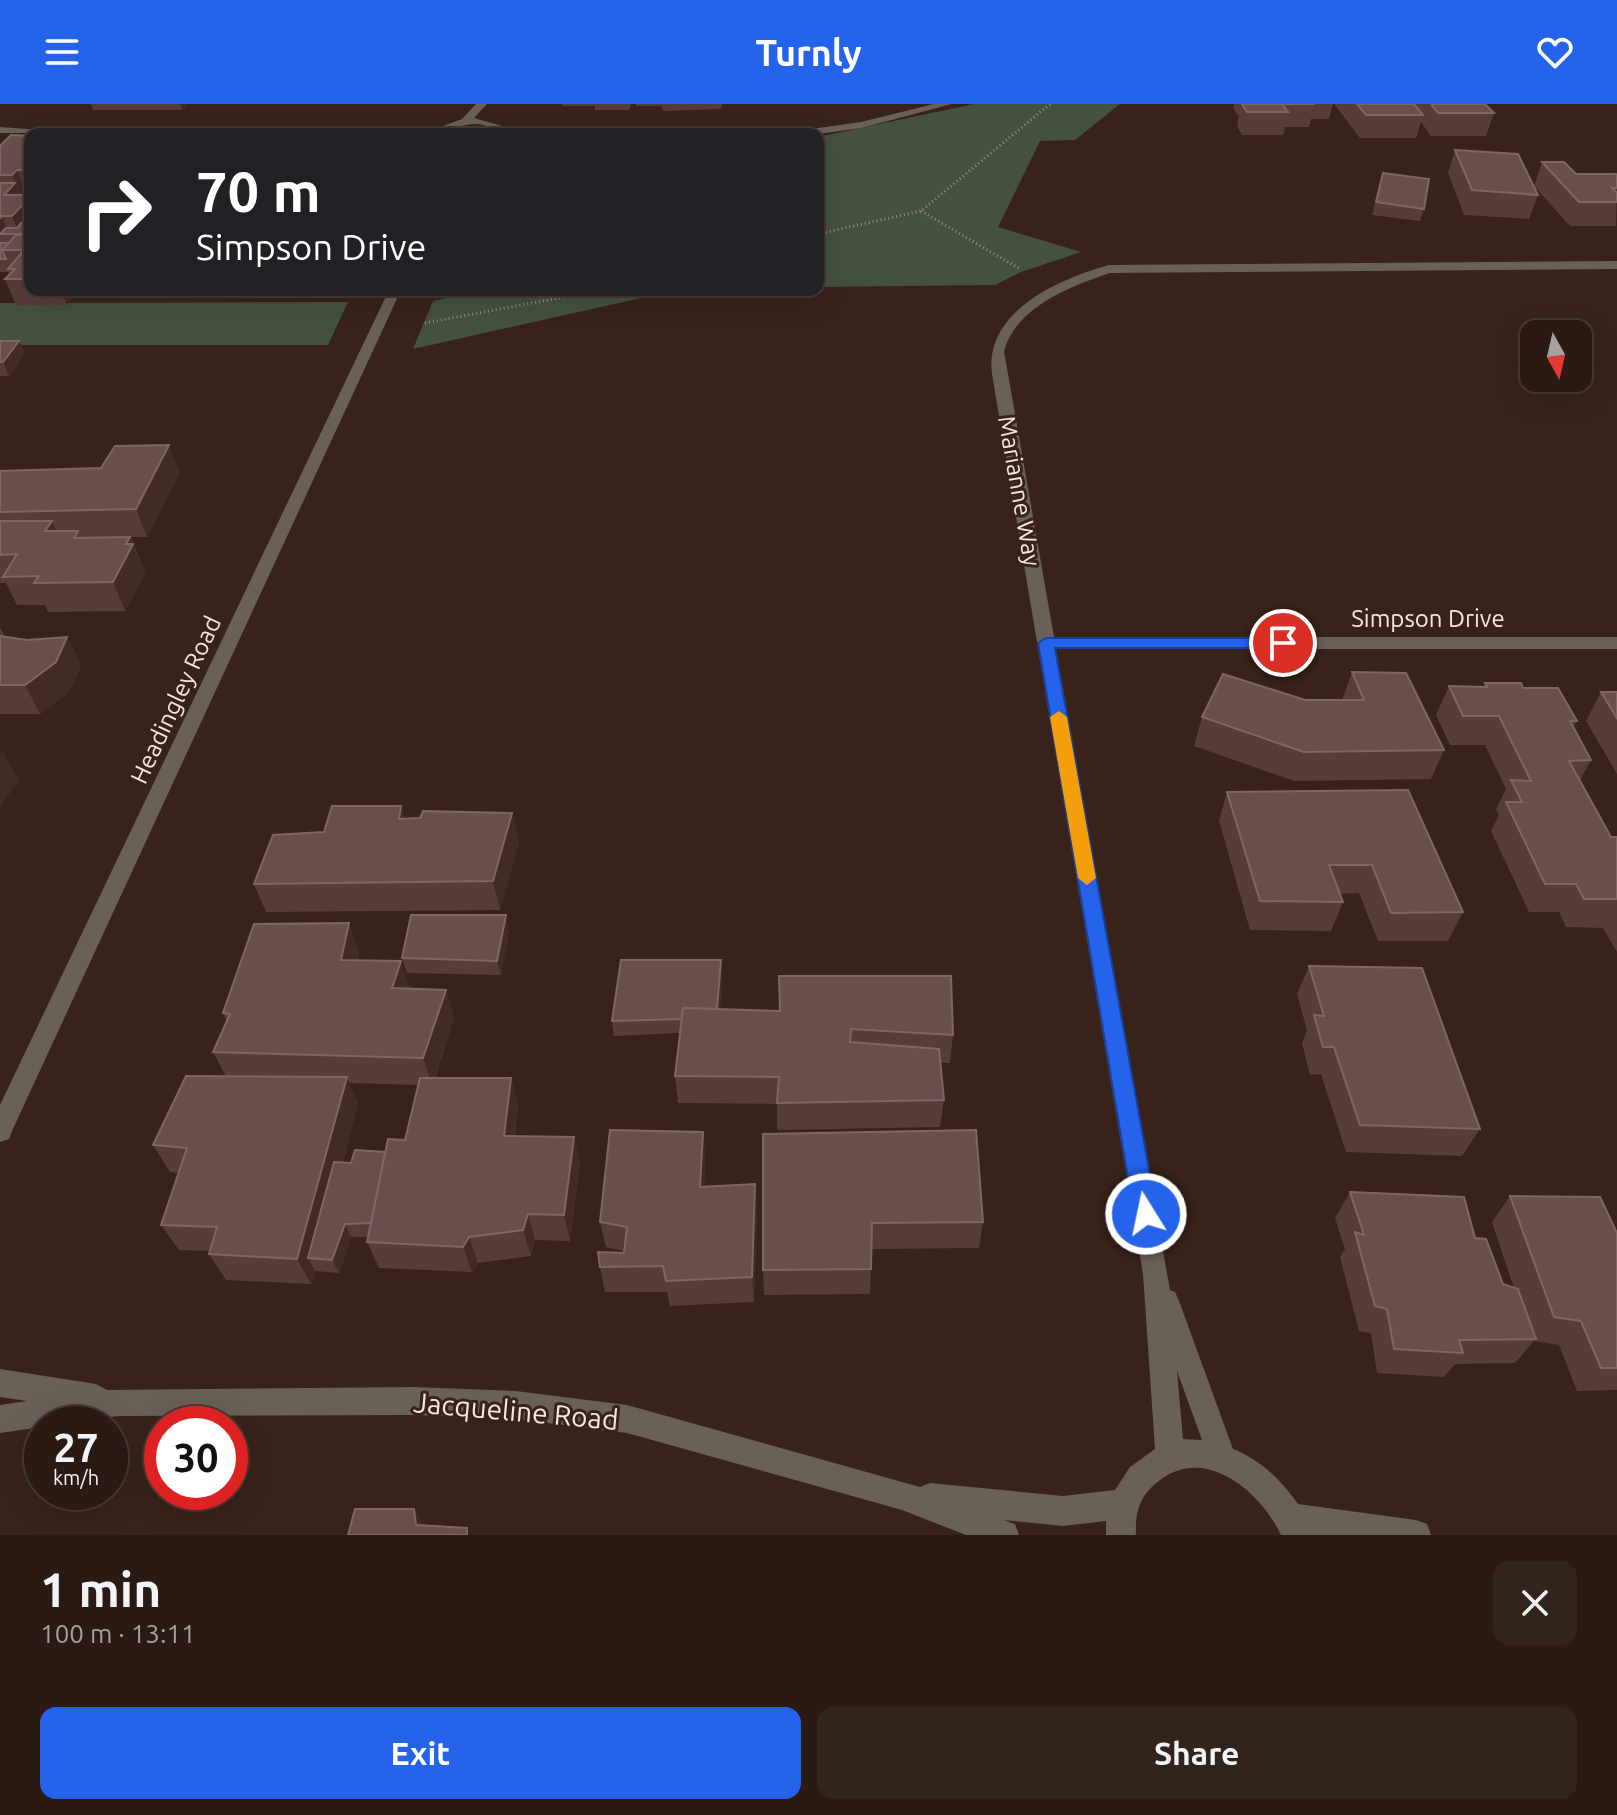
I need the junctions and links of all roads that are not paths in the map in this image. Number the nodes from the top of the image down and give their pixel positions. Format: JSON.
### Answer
{"nodes":[{"id":1,"x":483,"y":104,"type":"edge"},
{"id":2,"x":947,"y":104,"type":"edge"},
{"id":3,"x":465,"y":122,"type":"junction"},
{"id":4,"x":487,"y":123,"type":"junction"},
{"id":5,"x":451,"y":128,"type":"edge"},
{"id":6,"x":494,"y":128,"type":"edge"},
{"id":7,"x":0,"y":130,"type":"edge"},
{"id":8,"x":824,"y":130,"type":"edge"},
{"id":9,"x":24,"y":132,"type":"edge"},
{"id":10,"x":24,"y":136,"type":"edge"},
{"id":11,"x":0,"y":138,"type":"edge"},
{"id":12,"x":1617,"y":265,"type":"edge"},
{"id":13,"x":392,"y":296,"type":"edge"},
{"id":14,"x":1046,"y":643,"type":"junction"},
{"id":15,"x":1617,"y":643,"type":"edge"},
{"id":16,"x":0,"y":1131,"type":"edge"},
{"id":17,"x":1156,"y":1274,"type":"junction"},
{"id":18,"x":0,"y":1383,"type":"edge"},
{"id":19,"x":120,"y":1402,"type":"junction"},
{"id":20,"x":0,"y":1419,"type":"edge"},
{"id":21,"x":1170,"y":1457,"type":"junction"},
{"id":22,"x":1222,"y":1457,"type":"junction"},
{"id":23,"x":902,"y":1495,"type":"junction"},
{"id":24,"x":1124,"y":1504,"type":"junction"},
{"id":25,"x":1294,"y":1526,"type":"edge"},
{"id":26,"x":1004,"y":1535,"type":"edge"},
{"id":27,"x":1121,"y":1535,"type":"edge"},
{"id":28,"x":1416,"y":1535,"type":"edge"}],
"edges":[{"from":1,"to":3,"type":"street"},
{"from":1,"to":4,"type":"street"},
{"from":2,"to":8,"type":"street"},
{"from":3,"to":4,"type":"street"},
{"from":3,"to":5,"type":"street"},
{"from":4,"to":6,"type":"street"},
{"from":7,"to":9,"type":"street"},
{"from":10,"to":11,"type":"street"},
{"from":12,"to":14,"type":"street","name":"Marianne Way"},
{"from":13,"to":16,"type":"street","name":"Headingley Road"},
{"from":14,"to":15,"type":"street","name":"Simpson Drive"},
{"from":14,"to":17,"type":"street","name":"Marianne Way"},
{"from":17,"to":21,"type":"street","name":"Marianne Way"},
{"from":17,"to":22,"type":"street","name":"Marianne Way"},
{"from":18,"to":19,"type":"street","name":"Jacqueline Road"},
{"from":19,"to":20,"type":"street","name":"Jacqueline Road"},
{"from":19,"to":23,"type":"street","name":"Jacqueline Road"},
{"from":21,"to":22,"type":"street"},
{"from":21,"to":24,"type":"street"},
{"from":22,"to":25,"type":"street"},
{"from":23,"to":24,"type":"street","name":"Jacqueline Road"},
{"from":23,"to":26,"type":"street","name":"Jacqueline Road"},
{"from":24,"to":27,"type":"street"},
{"from":25,"to":28,"type":"street"}]}
